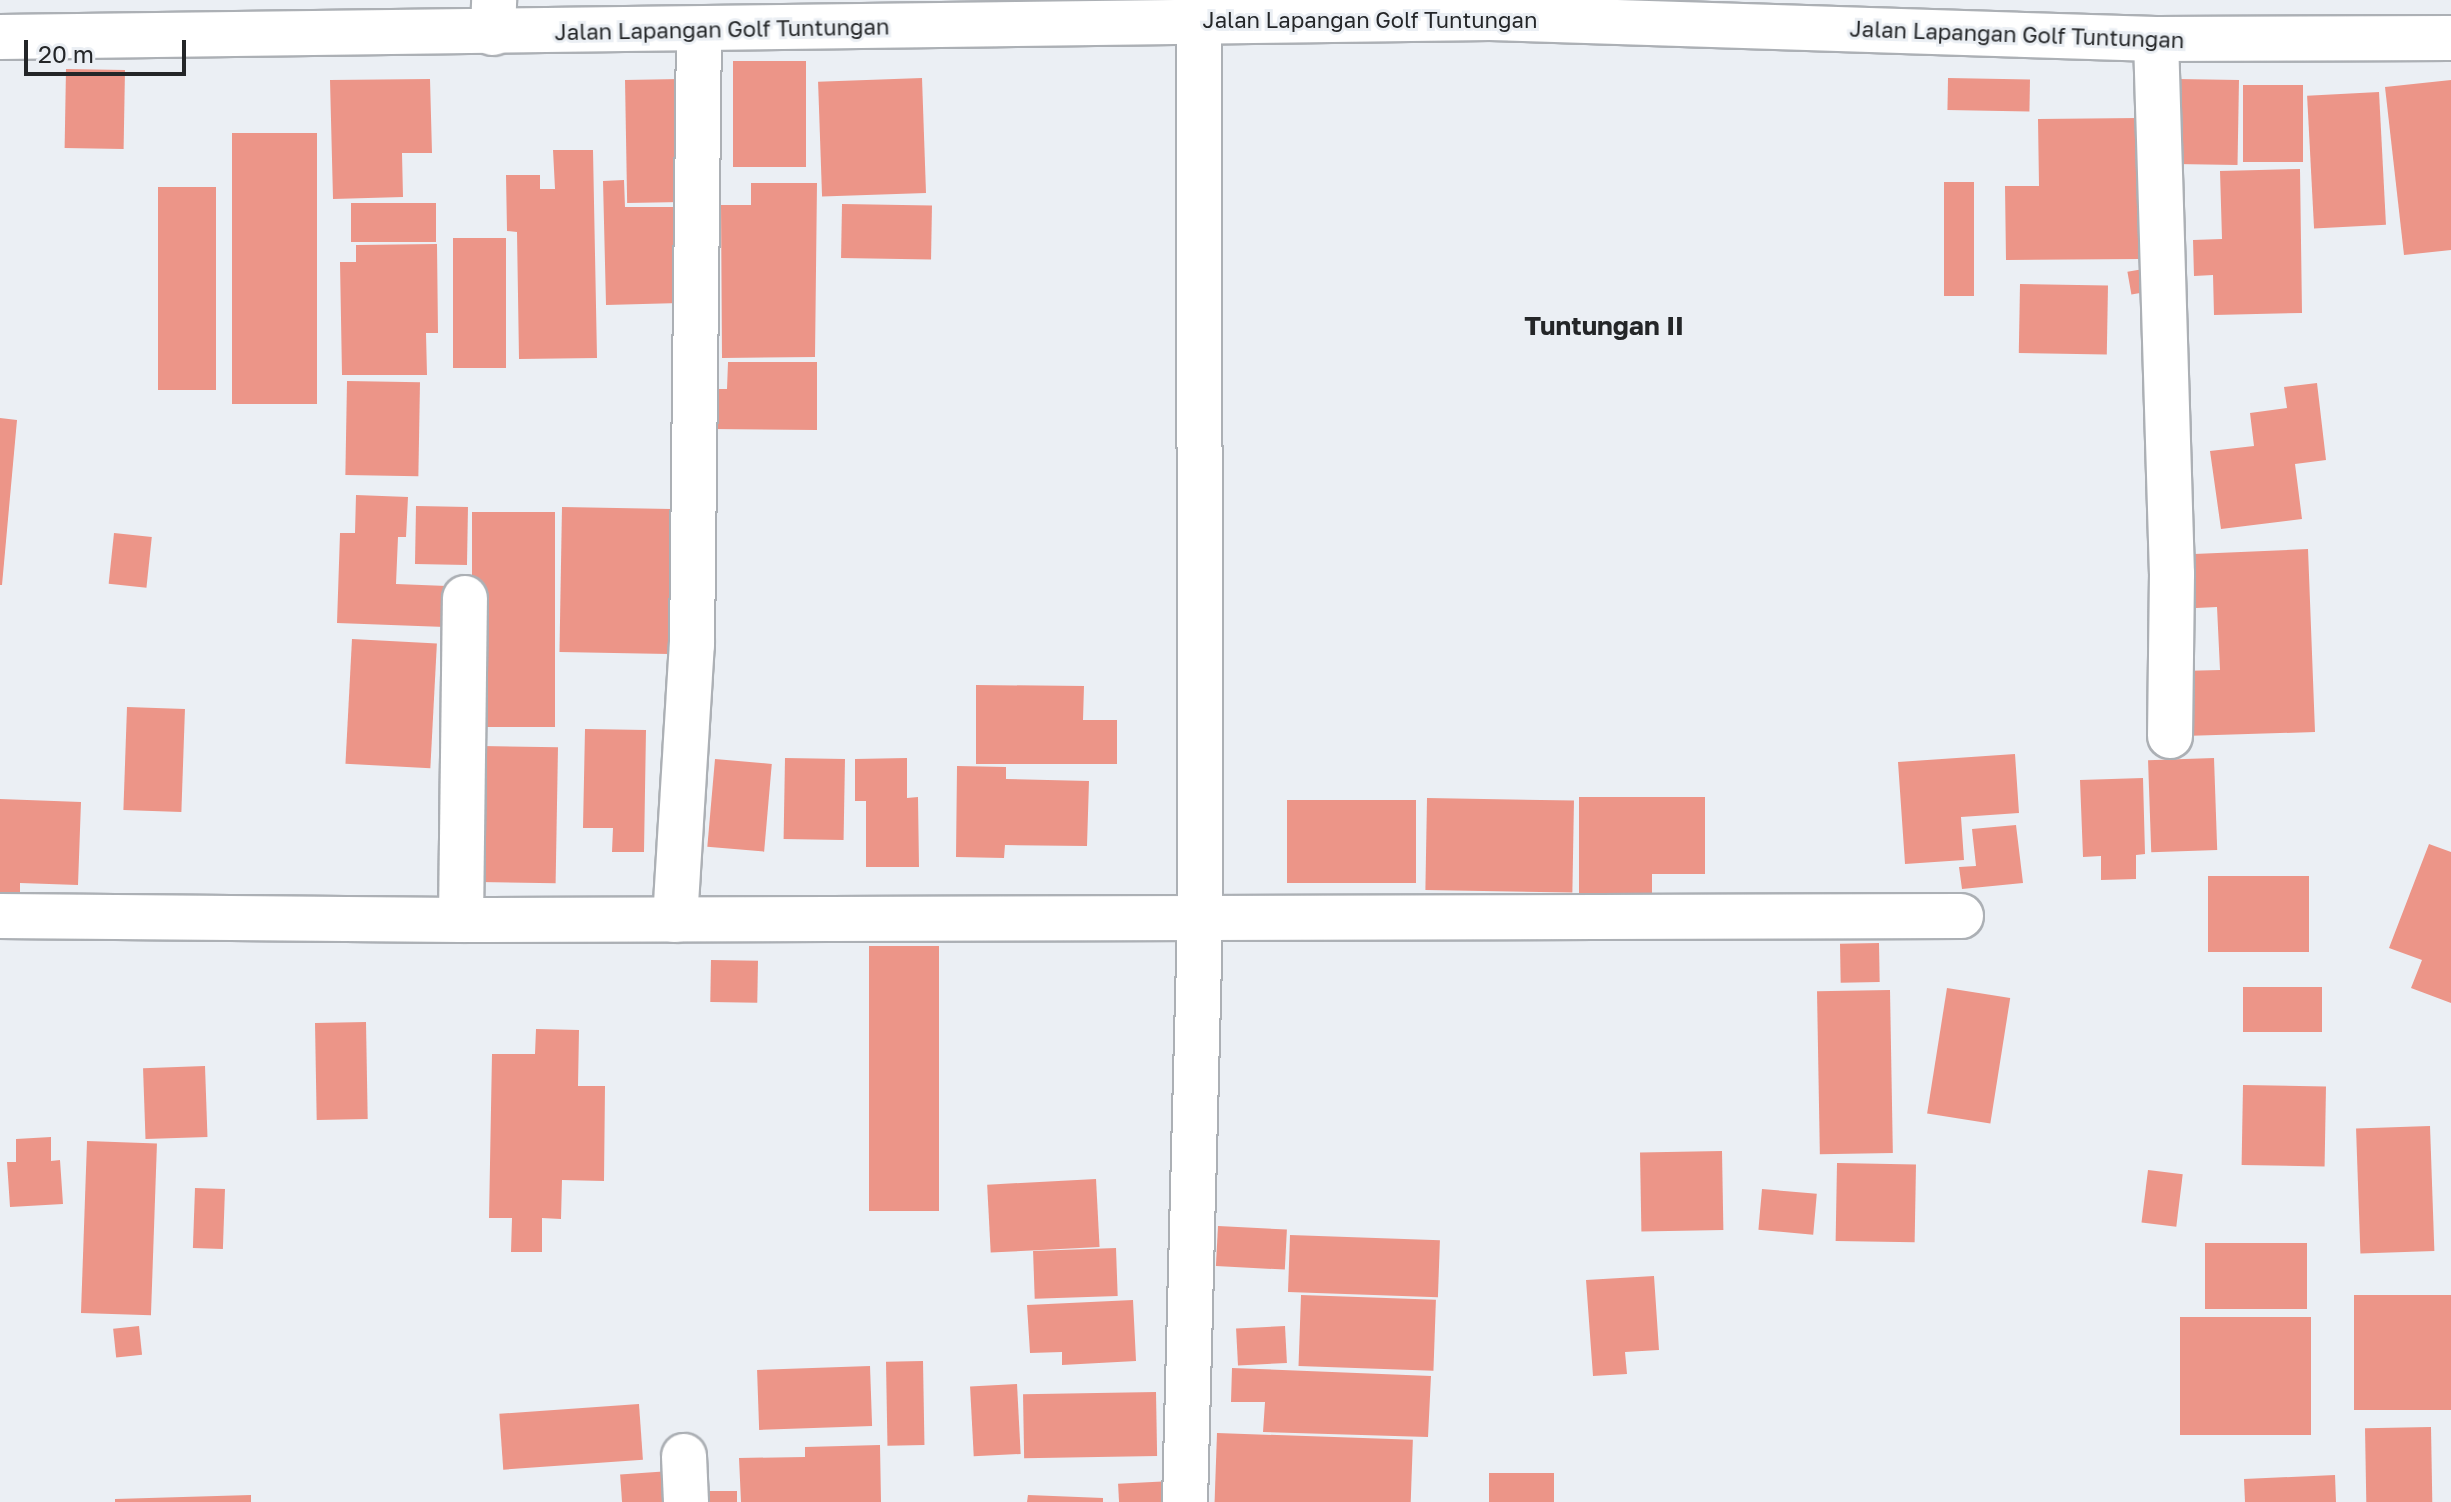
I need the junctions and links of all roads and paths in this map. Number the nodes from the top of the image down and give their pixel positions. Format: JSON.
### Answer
{"nodes":[{"id":1,"x":493,"y":16,"type":"edge"},
{"id":2,"x":1199,"y":20,"type":"junction"},
{"id":3,"x":699,"y":30,"type":"junction"},
{"id":4,"x":0,"y":37,"type":"edge"},
{"id":5,"x":2451,"y":38,"type":"edge"},
{"id":6,"x":2156,"y":39,"type":"junction"},
{"id":7,"x":465,"y":598,"type":"dead end"},
{"id":8,"x":2170,"y":736,"type":"dead end"},
{"id":9,"x":0,"y":916,"type":"edge"},
{"id":10,"x":1961,"y":916,"type":"dead end"},
{"id":11,"x":461,"y":920,"type":"junction"},
{"id":12,"x":675,"y":920,"type":"junction"},
{"id":13,"x":1200,"y":920,"type":"junction"},
{"id":14,"x":684,"y":1456,"type":"dead end"},
{"id":15,"x":686,"y":1502,"type":"edge"},
{"id":16,"x":1185,"y":1502,"type":"edge"}],
"edges":[{"from":1,"to":3,"type":"street","name":"Jalan Lapangan Golf Tuntungan"},
{"from":1,"to":4,"type":"street","name":"Jalan Lapangan Golf Tuntungan"},
{"from":2,"to":3,"type":"street","name":"Jalan Lapangan Golf Tuntungan"},
{"from":2,"to":6,"type":"street","name":"Jalan Lapangan Golf Tuntungan"},
{"from":2,"to":13,"type":"street"},
{"from":3,"to":12,"type":"street"},
{"from":5,"to":6,"type":"street","name":"Jalan Lapangan Golf Tuntungan"},
{"from":6,"to":8,"type":"street"},
{"from":7,"to":11,"type":"street"},
{"from":9,"to":11,"type":"street"},
{"from":10,"to":13,"type":"street"},
{"from":11,"to":12,"type":"street"},
{"from":12,"to":13,"type":"street"},
{"from":13,"to":16,"type":"street"},
{"from":14,"to":15,"type":"street"}]}
